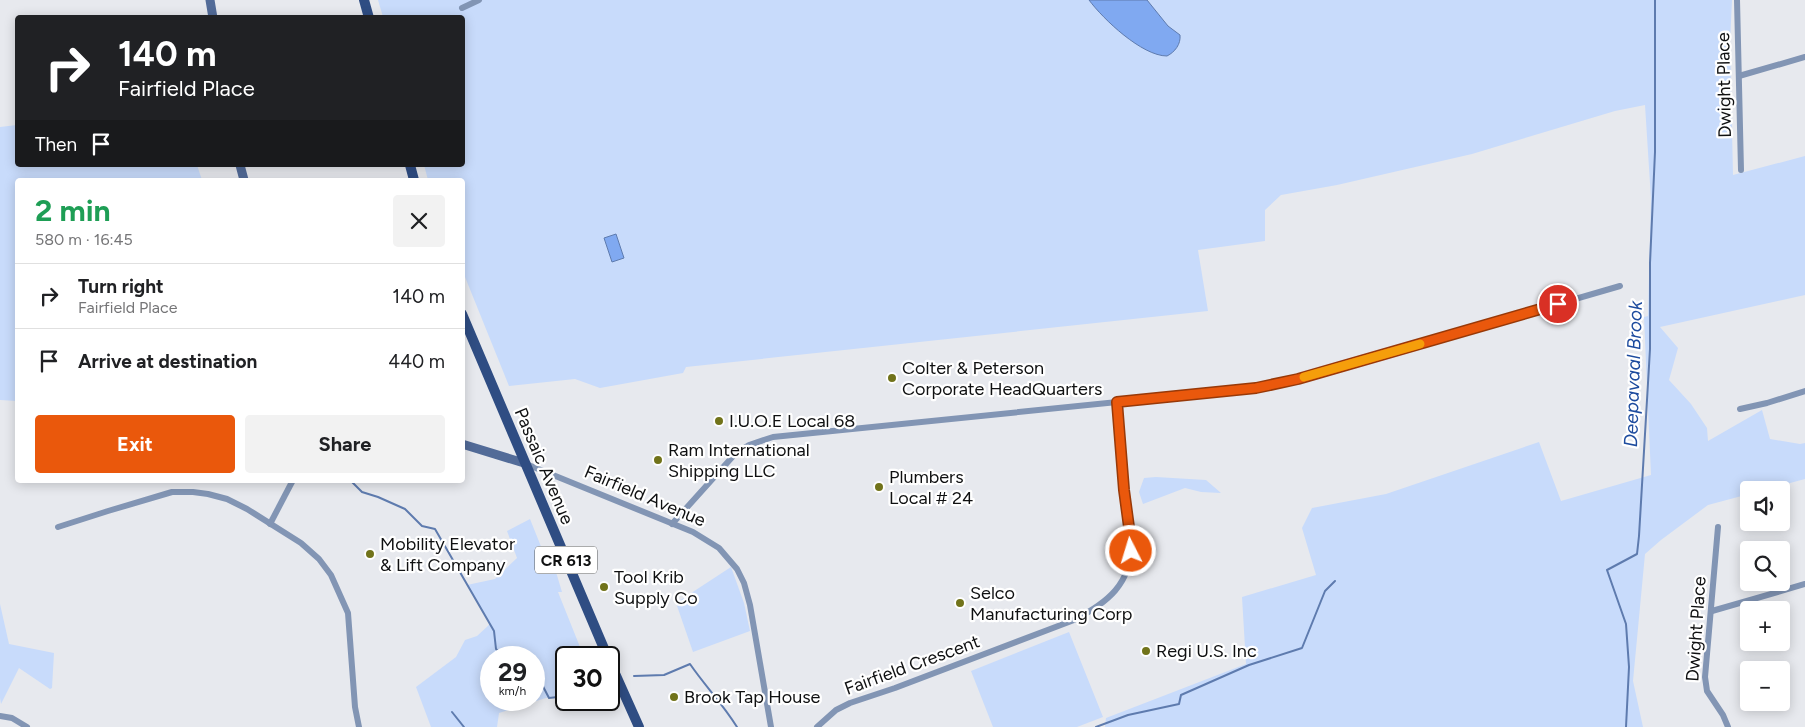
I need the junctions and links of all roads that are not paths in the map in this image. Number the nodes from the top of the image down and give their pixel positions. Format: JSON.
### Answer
{"nodes":[{"id":1,"x":210,"y":0,"type":"edge"},
{"id":2,"x":364,"y":0,"type":"edge"},
{"id":3,"x":479,"y":0,"type":"edge"},
{"id":4,"x":1737,"y":0,"type":"edge"},
{"id":5,"x":462,"y":8,"type":"dead end"},
{"id":6,"x":212,"y":15,"type":"edge"},
{"id":7,"x":368,"y":15,"type":"edge"},
{"id":8,"x":1805,"y":57,"type":"edge"},
{"id":9,"x":1739,"y":76,"type":"junction"},
{"id":10,"x":1741,"y":170,"type":"dead end"},
{"id":11,"x":1620,"y":286,"type":"dead end"},
{"id":12,"x":465,"y":321,"type":"edge"},
{"id":13,"x":1805,"y":391,"type":"edge"},
{"id":14,"x":1117,"y":402,"type":"junction"},
{"id":15,"x":1740,"y":409,"type":"dead end"},
{"id":16,"x":465,"y":445,"type":"edge"},
{"id":17,"x":524,"y":463,"type":"junction"},
{"id":18,"x":291,"y":483,"type":"edge"},
{"id":19,"x":270,"y":524,"type":"junction"},
{"id":20,"x":672,"y":524,"type":"junction"},
{"id":21,"x":1718,"y":527,"type":"dead end"},
{"id":22,"x":58,"y":528,"type":"dead end"},
{"id":23,"x":1805,"y":584,"type":"edge"},
{"id":24,"x":1712,"y":611,"type":"junction"},
{"id":25,"x":602,"y":646,"type":"edge"},
{"id":26,"x":620,"y":685,"type":"edge"},
{"id":27,"x":0,"y":716,"type":"edge"},
{"id":28,"x":27,"y":727,"type":"edge"},
{"id":29,"x":359,"y":727,"type":"edge"},
{"id":30,"x":639,"y":727,"type":"edge"},
{"id":31,"x":771,"y":727,"type":"edge"},
{"id":32,"x":817,"y":727,"type":"edge"},
{"id":33,"x":1728,"y":727,"type":"edge"}],
"edges":[{"from":1,"to":6,"type":"street"},
{"from":2,"to":7,"type":"main road"},
{"from":3,"to":5,"type":"street"},
{"from":4,"to":9,"type":"street","name":"Dwight Place"},
{"from":8,"to":9,"type":"street"},
{"from":9,"to":10,"type":"street","name":"Dwight Place"},
{"from":11,"to":14,"type":"street"},
{"from":12,"to":17,"type":"main road","name":"Passaic Avenue","number":"CR 613"},
{"from":13,"to":15,"type":"street"},
{"from":14,"to":20,"type":"street"},
{"from":14,"to":32,"type":"street","name":"Fairfield Crescent"},
{"from":16,"to":17,"type":"street","name":"Fairfield Avenue"},
{"from":17,"to":20,"type":"street","name":"Fairfield Avenue"},
{"from":17,"to":25,"type":"main road","name":"Passaic Avenue","number":"CR 613"},
{"from":18,"to":19,"type":"street"},
{"from":19,"to":22,"type":"street"},
{"from":19,"to":29,"type":"street"},
{"from":20,"to":31,"type":"street","name":"Fairfield Avenue"},
{"from":21,"to":24,"type":"street","name":"Dwight Place"},
{"from":23,"to":24,"type":"street"},
{"from":24,"to":33,"type":"street","name":"Dwight Place"},
{"from":26,"to":30,"type":"main road","name":"Passaic Avenue","number":"CR 613"},
{"from":27,"to":28,"type":"street"}]}
